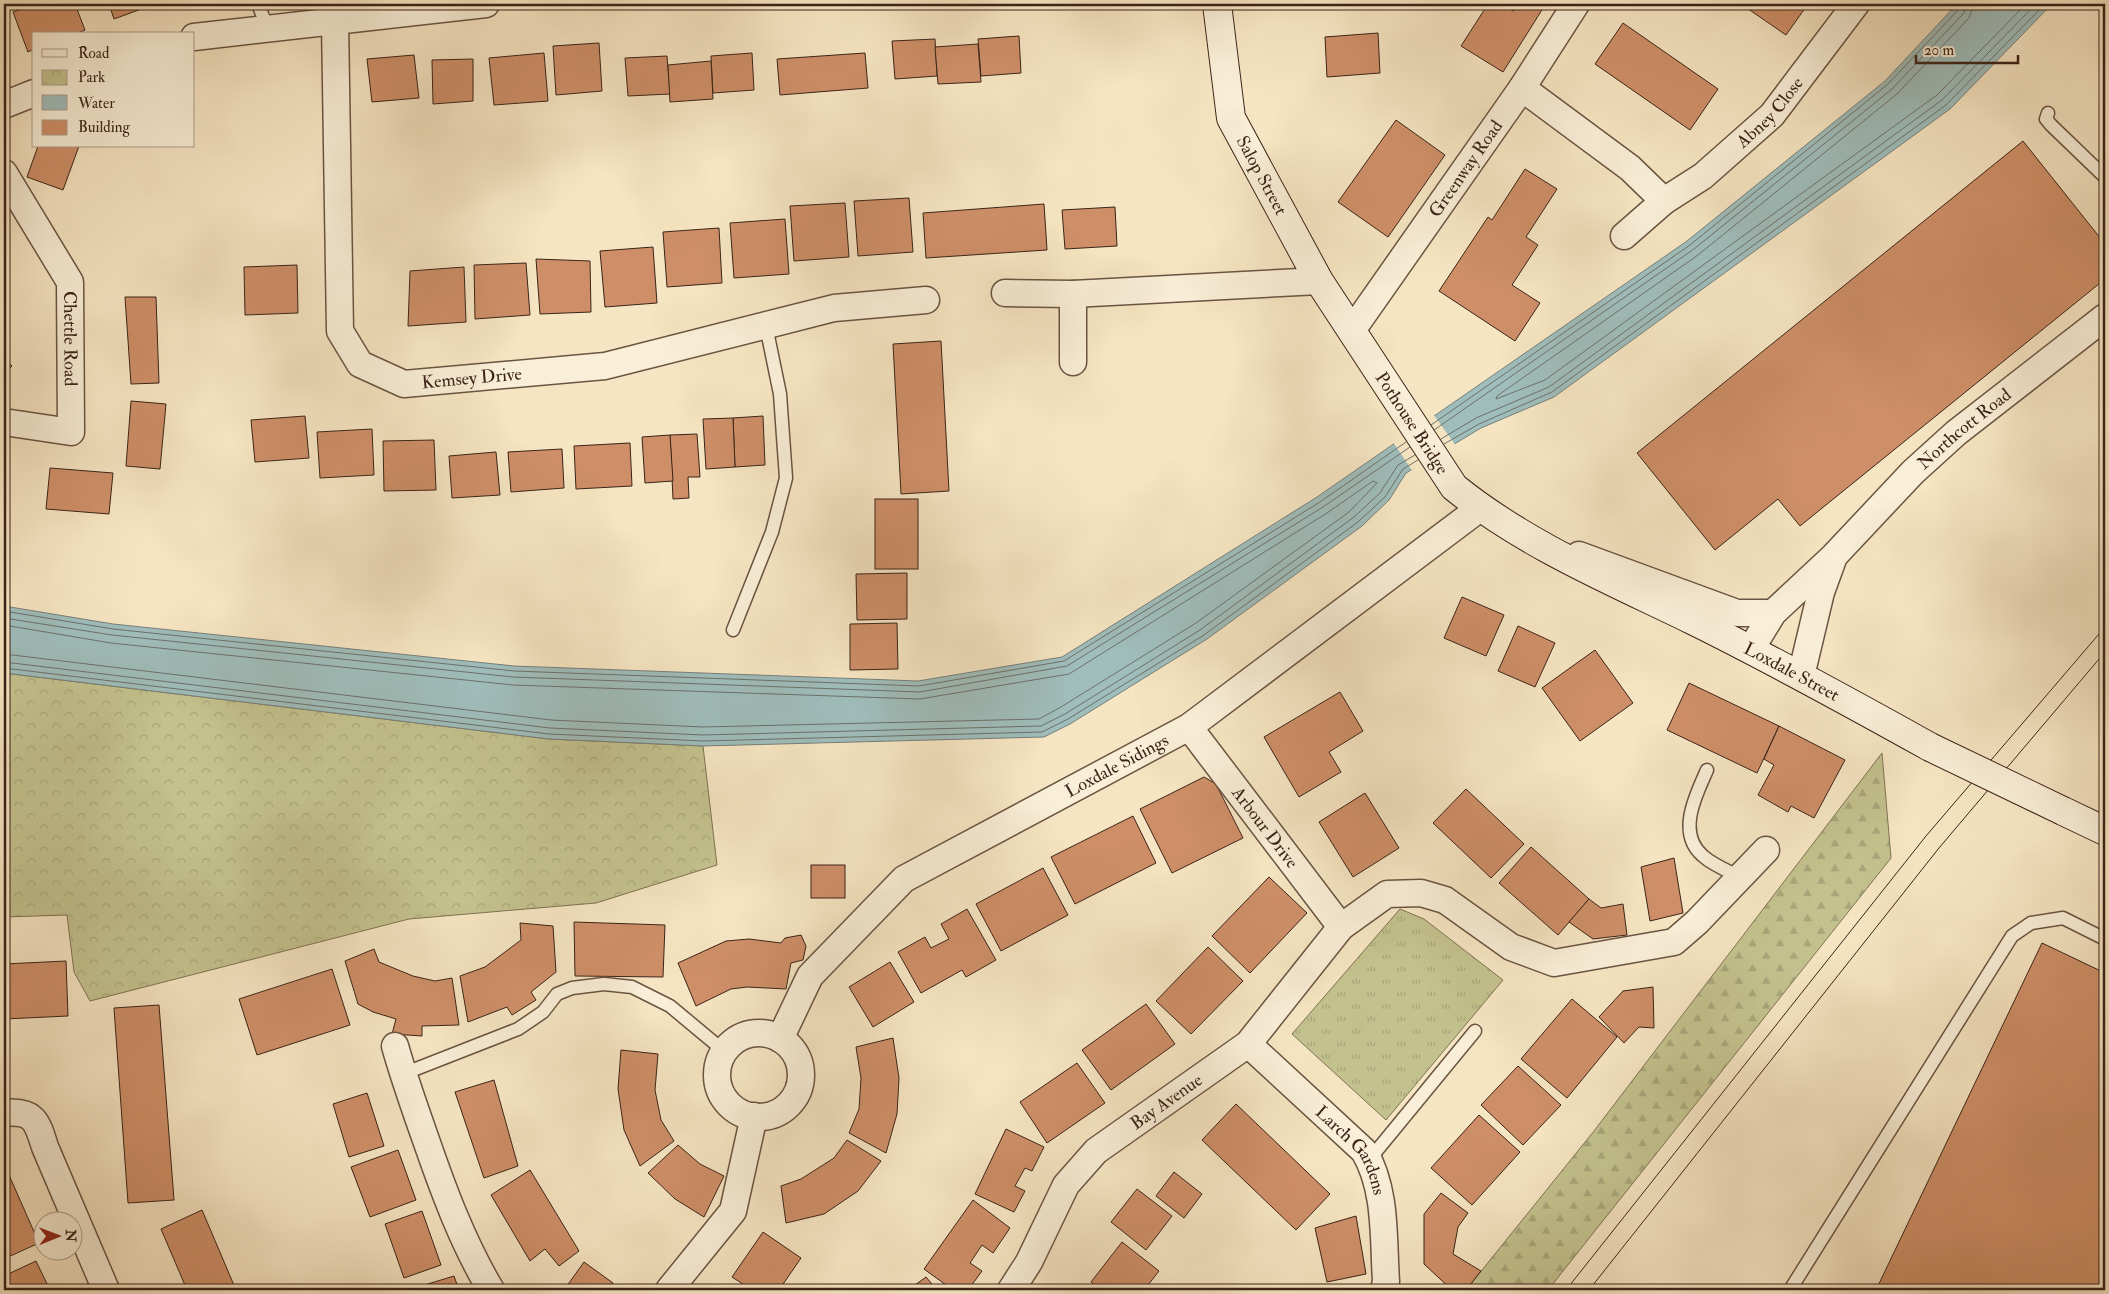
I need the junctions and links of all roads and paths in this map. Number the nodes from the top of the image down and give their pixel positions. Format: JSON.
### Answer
{"nodes":[{"id":1,"x":258,"y":4,"type":"edge"},
{"id":2,"x":486,"y":4,"type":"edge"},
{"id":3,"x":1216,"y":4,"type":"edge"},
{"id":4,"x":1576,"y":4,"type":"edge"},
{"id":5,"x":1856,"y":4,"type":"edge"},
{"id":6,"x":324,"y":23,"type":"junction"},
{"id":7,"x":268,"y":29,"type":"junction"},
{"id":8,"x":195,"y":37,"type":"edge"},
{"id":9,"x":1522,"y":88,"type":"junction"},
{"id":10,"x":32,"y":94,"type":"edge"},
{"id":11,"x":4,"y":105,"type":"edge"},
{"id":12,"x":2048,"y":113,"type":"dead end"},
{"id":13,"x":4,"y":173,"type":"edge"},
{"id":14,"x":2105,"y":177,"type":"edge"},
{"id":15,"x":1664,"y":201,"type":"junction"},
{"id":16,"x":1624,"y":236,"type":"dead end"},
{"id":17,"x":1319,"y":281,"type":"junction"},
{"id":18,"x":1005,"y":293,"type":"dead end"},
{"id":19,"x":1073,"y":294,"type":"junction"},
{"id":20,"x":926,"y":300,"type":"dead end"},
{"id":21,"x":2105,"y":317,"type":"edge"},
{"id":22,"x":766,"y":326,"type":"junction"},
{"id":23,"x":1352,"y":330,"type":"junction"},
{"id":24,"x":1073,"y":362,"type":"dead end"},
{"id":25,"x":4,"y":422,"type":"edge"},
{"id":26,"x":1480,"y":508,"type":"junction"},
{"id":27,"x":1534,"y":539,"type":"junction"},
{"id":28,"x":1834,"y":556,"type":"junction"},
{"id":29,"x":1772,"y":613,"type":"junction"},
{"id":30,"x":733,"y":630,"type":"dead end"},
{"id":31,"x":1751,"y":649,"type":"junction"},
{"id":32,"x":1801,"y":676,"type":"junction"},
{"id":33,"x":1189,"y":727,"type":"junction"},
{"id":34,"x":1707,"y":770,"type":"dead end"},
{"id":35,"x":2105,"y":831,"type":"edge"},
{"id":36,"x":1766,"y":850,"type":"dead end"},
{"id":37,"x":1740,"y":877,"type":"junction"},
{"id":38,"x":1341,"y":927,"type":"junction"},
{"id":39,"x":2105,"y":938,"type":"edge"},
{"id":40,"x":1475,"y":1031,"type":"dead end"},
{"id":41,"x":780,"y":1038,"type":"junction"},
{"id":42,"x":1248,"y":1044,"type":"junction"},
{"id":43,"x":396,"y":1046,"type":"dead end"},
{"id":44,"x":724,"y":1051,"type":"junction"},
{"id":45,"x":403,"y":1074,"type":"junction"},
{"id":46,"x":4,"y":1113,"type":"edge"},
{"id":47,"x":754,"y":1116,"type":"junction"},
{"id":48,"x":1369,"y":1160,"type":"junction"},
{"id":49,"x":106,"y":1290,"type":"edge"},
{"id":50,"x":492,"y":1290,"type":"edge"},
{"id":51,"x":669,"y":1290,"type":"edge"},
{"id":52,"x":1012,"y":1290,"type":"edge"},
{"id":53,"x":1384,"y":1290,"type":"edge"},
{"id":54,"x":1790,"y":1290,"type":"edge"}],
"edges":[{"from":1,"to":7,"type":"lane"},
{"from":2,"to":6,"type":"street"},
{"from":3,"to":17,"type":"main road","name":"Salop Street"},
{"from":4,"to":9,"type":"street","name":"Greenway Road"},
{"from":5,"to":15,"type":"street","name":"Abney Close"},
{"from":6,"to":7,"type":"street"},
{"from":6,"to":22,"type":"street","name":"Kemsey Drive"},
{"from":7,"to":8,"type":"street"},
{"from":9,"to":15,"type":"street"},
{"from":9,"to":23,"type":"street","name":"Greenway Road"},
{"from":10,"to":11,"type":"street"},
{"from":12,"to":14,"type":"lane"},
{"from":13,"to":25,"type":"street","name":"Chettle Road"},
{"from":15,"to":16,"type":"street","name":"Abney Close"},
{"from":17,"to":19,"type":"street"},
{"from":17,"to":23,"type":"main road","name":"Salop Street"},
{"from":18,"to":19,"type":"street"},
{"from":19,"to":24,"type":"street"},
{"from":20,"to":22,"type":"street","name":"Kemsey Drive"},
{"from":21,"to":28,"type":"street","name":"Northcott Road"},
{"from":22,"to":30,"type":"lane"},
{"from":23,"to":26,"type":"main road","name":"Pothouse Bridge"},
{"from":26,"to":27,"type":"main road","name":"Loxdale Street"},
{"from":26,"to":33,"type":"street","name":"Loxdale Sidings"},
{"from":27,"to":29,"type":"street"},
{"from":27,"to":31,"type":"main road","name":"Loxdale Street"},
{"from":28,"to":29,"type":"street","name":"Northcott Road"},
{"from":28,"to":32,"type":"street","name":"Northcott Road"},
{"from":29,"to":31,"type":"street","name":"Northcott Road"},
{"from":31,"to":32,"type":"main road","name":"Loxdale Street"},
{"from":32,"to":35,"type":"main road","name":"Loxdale Street","bridge":true},
{"from":33,"to":38,"type":"street","name":"Arbour Drive"},
{"from":33,"to":41,"type":"street","name":"Loxdale Sidings"},
{"from":34,"to":37,"type":"lane"},
{"from":36,"to":37,"type":"street","name":"Bay Avenue"},
{"from":37,"to":38,"type":"street","name":"Bay Avenue"},
{"from":38,"to":42,"type":"street","name":"Bay Avenue"},
{"from":39,"to":54,"type":"lane"},
{"from":40,"to":48,"type":"lane"},
{"from":41,"to":44,"type":"street"},
{"from":41,"to":47,"type":"street"},
{"from":42,"to":48,"type":"street","name":"Larch Gardens"},
{"from":42,"to":52,"type":"street","name":"Bay Avenue"},
{"from":43,"to":45,"type":"street"},
{"from":44,"to":45,"type":"lane"},
{"from":44,"to":47,"type":"street"},
{"from":45,"to":50,"type":"street"},
{"from":46,"to":49,"type":"street"},
{"from":47,"to":51,"type":"street"},
{"from":48,"to":53,"type":"street","name":"Larch Gardens"}]}
